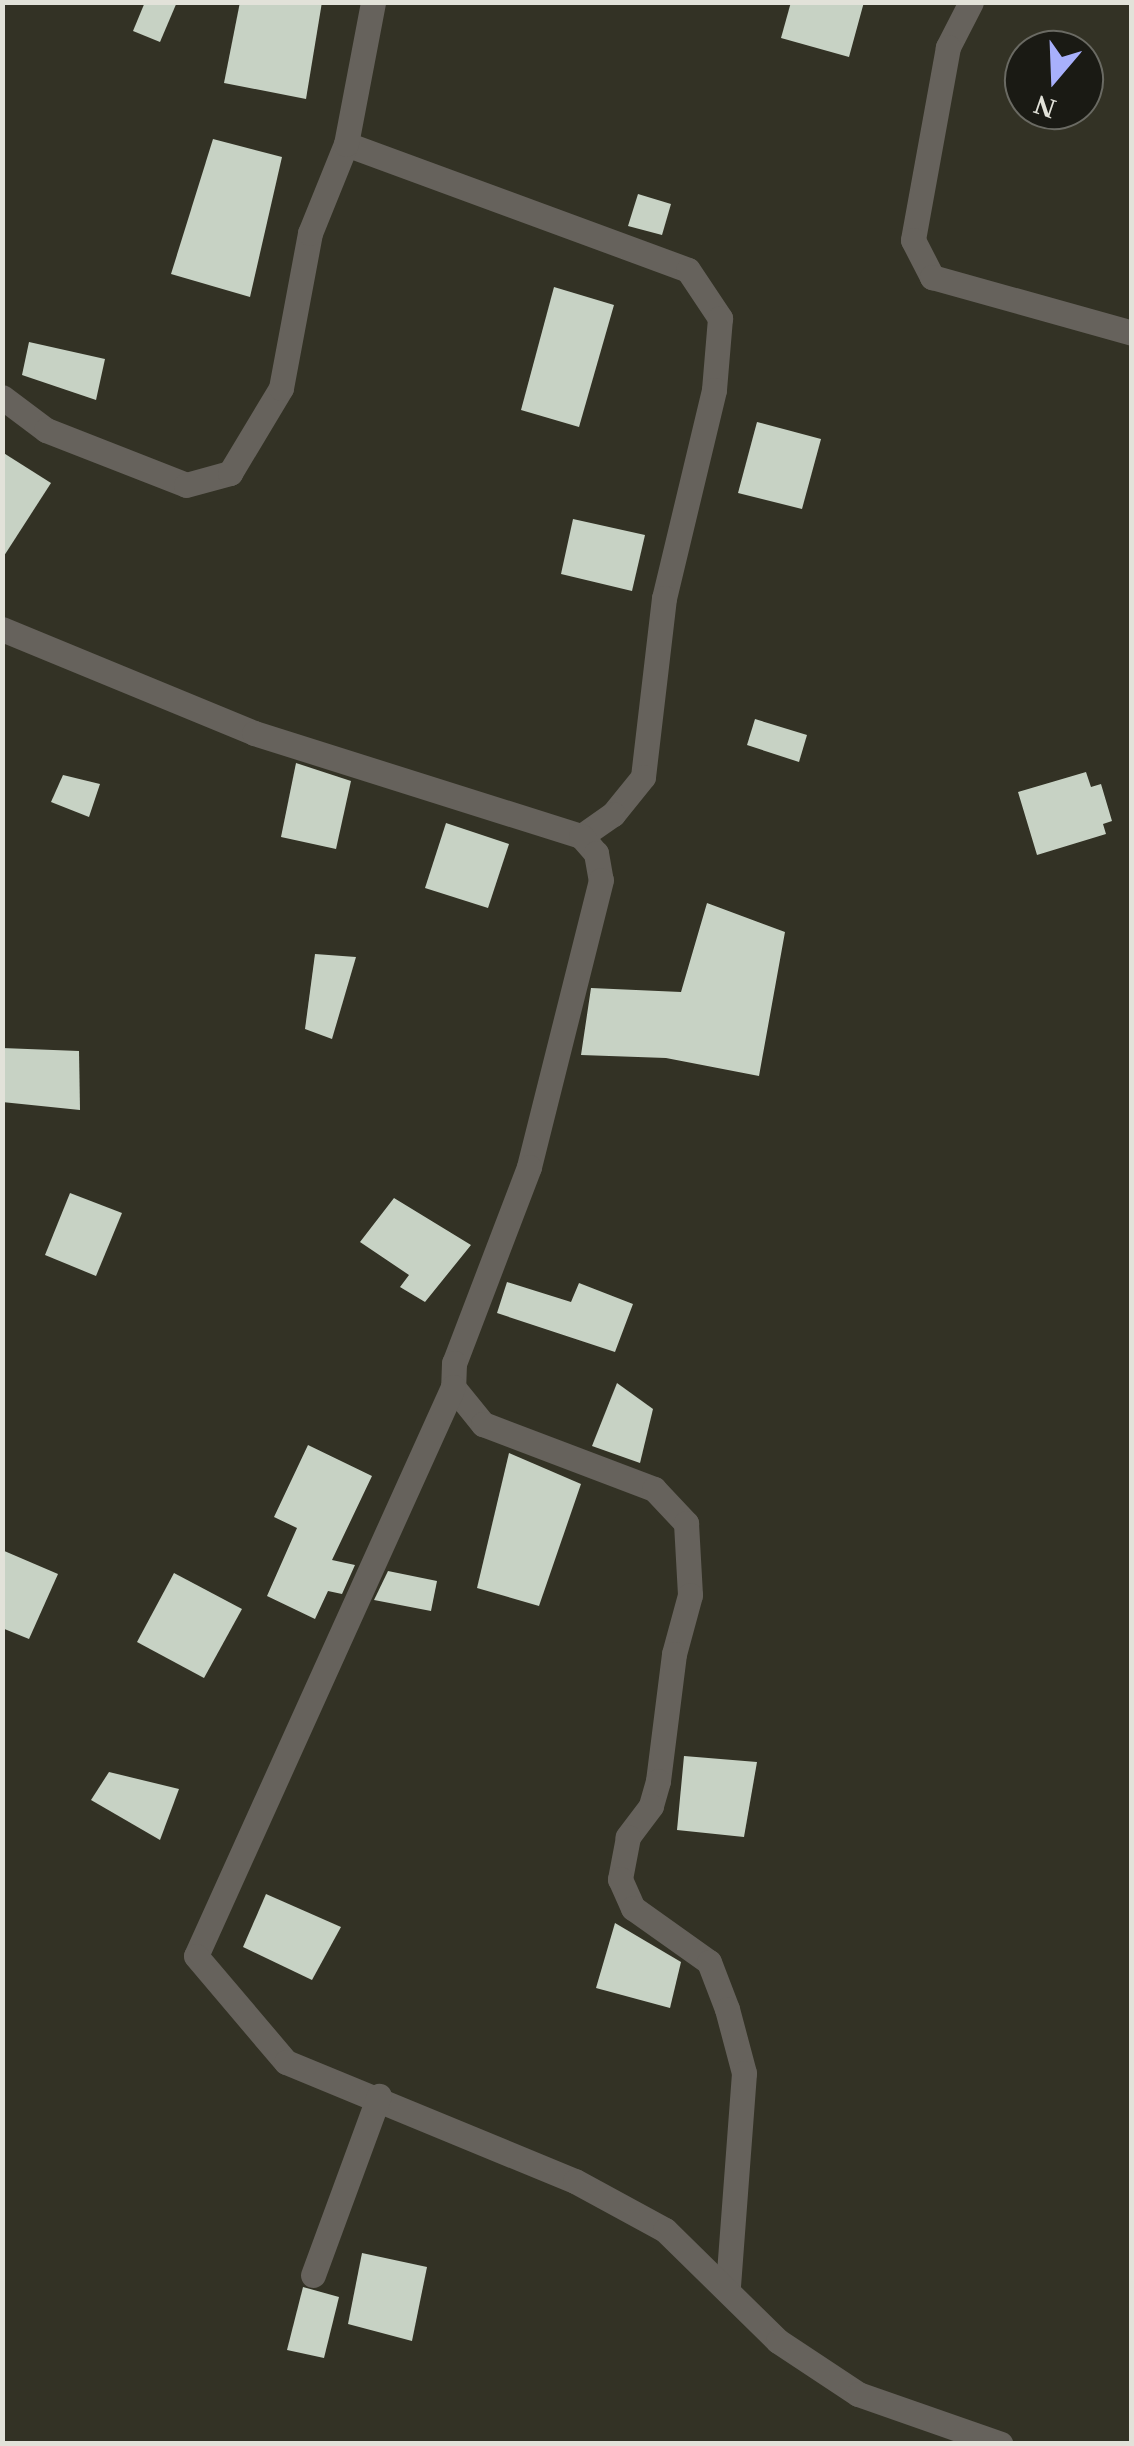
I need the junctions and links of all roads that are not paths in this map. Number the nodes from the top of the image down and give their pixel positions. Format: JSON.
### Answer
{"nodes":[{"id":1,"x":373,"y":2,"type":"edge"},
{"id":2,"x":971,"y":2,"type":"edge"},
{"id":3,"x":346,"y":144,"type":"junction"},
{"id":4,"x":1132,"y":333,"type":"edge"},
{"id":5,"x":2,"y":397,"type":"edge"},
{"id":6,"x":2,"y":629,"type":"edge"},
{"id":7,"x":581,"y":836,"type":"junction"},
{"id":8,"x":453,"y":1387,"type":"junction"},
{"id":9,"x":379,"y":2096,"type":"junction"},
{"id":10,"x":313,"y":2275,"type":"dead end"},
{"id":11,"x":728,"y":2286,"type":"junction"},
{"id":12,"x":1000,"y":2444,"type":"edge"}],
"edges":[{"from":1,"to":3,"type":"street"},
{"from":2,"to":4,"type":"street"},
{"from":3,"to":5,"type":"street"},
{"from":3,"to":7,"type":"street"},
{"from":6,"to":7,"type":"street"},
{"from":7,"to":8,"type":"street"},
{"from":8,"to":9,"type":"street"},
{"from":8,"to":11,"type":"street"},
{"from":9,"to":10,"type":"street"},
{"from":9,"to":11,"type":"street"},
{"from":11,"to":12,"type":"street"}]}
